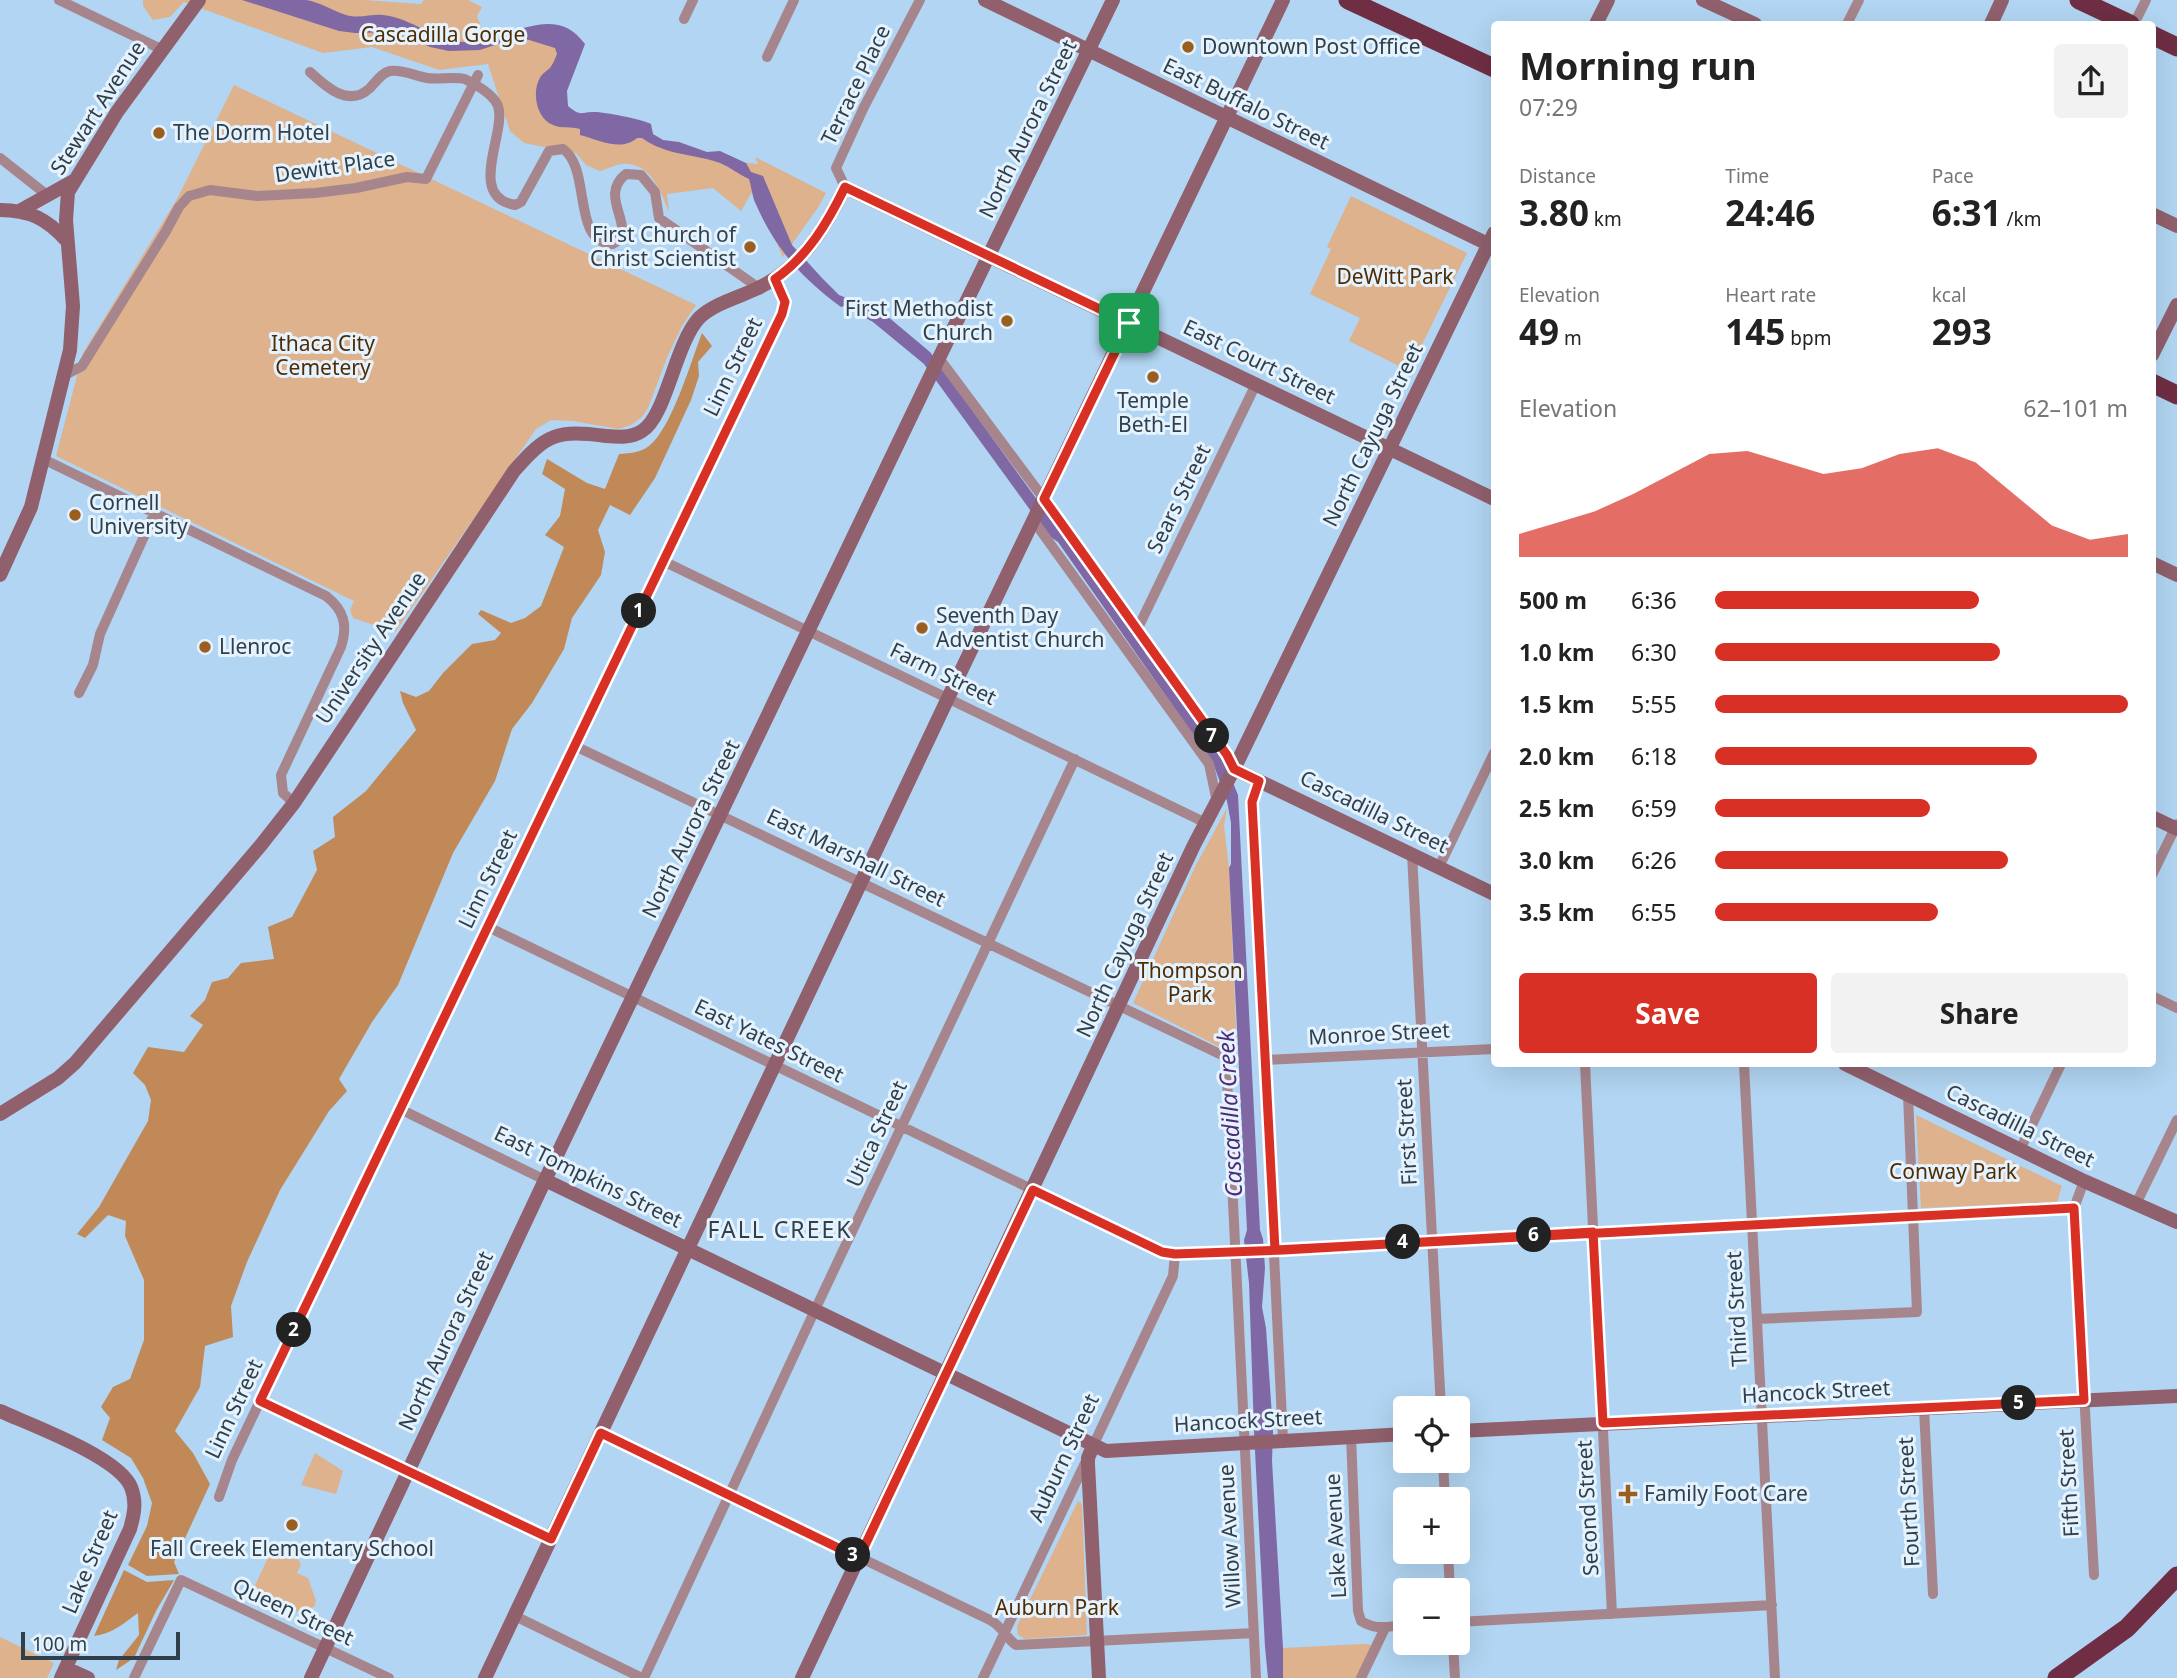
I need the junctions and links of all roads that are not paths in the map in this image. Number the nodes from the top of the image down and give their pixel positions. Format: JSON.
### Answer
{"nodes":[{"id":1,"x":59,"y":0,"type":"edge"},
{"id":2,"x":692,"y":0,"type":"edge"},
{"id":3,"x":794,"y":0,"type":"edge"},
{"id":4,"x":919,"y":0,"type":"edge"},
{"id":5,"x":985,"y":0,"type":"edge"},
{"id":6,"x":1113,"y":0,"type":"edge"},
{"id":7,"x":1283,"y":0,"type":"edge"},
{"id":8,"x":1348,"y":0,"type":"edge"},
{"id":9,"x":1608,"y":0,"type":"edge"},
{"id":10,"x":1703,"y":0,"type":"edge"},
{"id":11,"x":1859,"y":0,"type":"edge"},
{"id":12,"x":2002,"y":0,"type":"edge"},
{"id":13,"x":2079,"y":0,"type":"edge"},
{"id":14,"x":2146,"y":0,"type":"edge"},
{"id":15,"x":197,"y":2,"type":"edge"},
{"id":16,"x":684,"y":19,"type":"dead end"},
{"id":17,"x":1598,"y":21,"type":"edge"},
{"id":18,"x":1748,"y":21,"type":"edge"},
{"id":19,"x":1848,"y":21,"type":"edge"},
{"id":20,"x":1992,"y":21,"type":"edge"},
{"id":21,"x":2125,"y":21,"type":"edge"},
{"id":22,"x":2134,"y":21,"type":"edge"},
{"id":23,"x":2156,"y":37,"type":"edge"},
{"id":24,"x":2177,"y":47,"type":"edge"},
{"id":25,"x":161,"y":49,"type":"junction"},
{"id":26,"x":1089,"y":51,"type":"junction"},
{"id":27,"x":767,"y":57,"type":"dead end"},
{"id":28,"x":1491,"y":67,"type":"edge"},
{"id":29,"x":310,"y":72,"type":"dead end"},
{"id":30,"x":476,"y":79,"type":"junction"},
{"id":31,"x":1227,"y":118,"type":"junction"},
{"id":32,"x":0,"y":158,"type":"edge"},
{"id":33,"x":75,"y":180,"type":"junction"},
{"id":34,"x":845,"y":187,"type":"junction"},
{"id":35,"x":47,"y":195,"type":"junction"},
{"id":36,"x":0,"y":209,"type":"edge"},
{"id":37,"x":21,"y":210,"type":"junction"},
{"id":38,"x":2156,"y":216,"type":"edge"},
{"id":39,"x":2177,"y":226,"type":"edge"},
{"id":40,"x":67,"y":240,"type":"junction"},
{"id":41,"x":1491,"y":241,"type":"edge"},
{"id":42,"x":1491,"y":246,"type":"edge"},
{"id":43,"x":990,"y":257,"type":"junction"},
{"id":44,"x":775,"y":279,"type":"junction"},
{"id":45,"x":759,"y":288,"type":"junction"},
{"id":46,"x":2177,"y":305,"type":"edge"},
{"id":47,"x":1129,"y":323,"type":"junction"},
{"id":48,"x":2156,"y":347,"type":"edge"},
{"id":49,"x":939,"y":358,"type":"junction"},
{"id":50,"x":63,"y":376,"type":"junction"},
{"id":51,"x":1256,"y":384,"type":"junction"},
{"id":52,"x":2156,"y":385,"type":"edge"},
{"id":53,"x":2177,"y":395,"type":"edge"},
{"id":54,"x":1390,"y":448,"type":"junction"},
{"id":55,"x":43,"y":460,"type":"junction"},
{"id":56,"x":1491,"y":498,"type":"edge"},
{"id":57,"x":1044,"y":499,"type":"junction"},
{"id":58,"x":155,"y":512,"type":"junction"},
{"id":59,"x":1033,"y":520,"type":"junction"},
{"id":60,"x":663,"y":561,"type":"junction"},
{"id":61,"x":2156,"y":566,"type":"edge"},
{"id":62,"x":0,"y":575,"type":"edge"},
{"id":63,"x":2177,"y":575,"type":"edge"},
{"id":64,"x":1137,"y":630,"type":"junction"},
{"id":65,"x":809,"y":631,"type":"junction"},
{"id":66,"x":79,"y":693,"type":"dead end"},
{"id":67,"x":947,"y":698,"type":"junction"},
{"id":68,"x":575,"y":746,"type":"junction"},
{"id":69,"x":1491,"y":759,"type":"edge"},
{"id":70,"x":1075,"y":760,"type":"junction"},
{"id":71,"x":1234,"y":769,"type":"junction"},
{"id":72,"x":1259,"y":781,"type":"junction"},
{"id":73,"x":1217,"y":802,"type":"junction"},
{"id":74,"x":294,"y":803,"type":"junction"},
{"id":75,"x":721,"y":815,"type":"junction"},
{"id":76,"x":2156,"y":819,"type":"edge"},
{"id":77,"x":1206,"y":823,"type":"junction"},
{"id":78,"x":2176,"y":827,"type":"edge"},
{"id":79,"x":1412,"y":854,"type":"junction"},
{"id":80,"x":1439,"y":867,"type":"junction"},
{"id":81,"x":2156,"y":867,"type":"edge"},
{"id":82,"x":861,"y":882,"type":"junction"},
{"id":83,"x":1491,"y":893,"type":"edge"},
{"id":84,"x":488,"y":927,"type":"junction"},
{"id":85,"x":988,"y":943,"type":"junction"},
{"id":86,"x":633,"y":997,"type":"junction"},
{"id":87,"x":2156,"y":998,"type":"edge"},
{"id":88,"x":1120,"y":1005,"type":"junction"},
{"id":89,"x":2177,"y":1008,"type":"edge"},
{"id":90,"x":1491,"y":1049,"type":"edge"},
{"id":91,"x":1422,"y":1052,"type":"junction"},
{"id":92,"x":1226,"y":1057,"type":"joint"},
{"id":93,"x":1265,"y":1059,"type":"junction"},
{"id":94,"x":774,"y":1065,"type":"junction"},
{"id":95,"x":1585,"y":1067,"type":"edge"},
{"id":96,"x":1744,"y":1067,"type":"edge"},
{"id":97,"x":1851,"y":1067,"type":"edge"},
{"id":98,"x":2060,"y":1067,"type":"edge"},
{"id":99,"x":39,"y":1090,"type":"junction"},
{"id":100,"x":1908,"y":1095,"type":"junction"},
{"id":101,"x":0,"y":1105,"type":"edge"},
{"id":102,"x":400,"y":1110,"type":"junction"},
{"id":103,"x":0,"y":1114,"type":"edge"},
{"id":104,"x":2177,"y":1120,"type":"edge"},
{"id":105,"x":902,"y":1126,"type":"junction"},
{"id":106,"x":2021,"y":1148,"type":"junction"},
{"id":107,"x":545,"y":1180,"type":"junction"},
{"id":108,"x":2084,"y":1181,"type":"junction"},
{"id":109,"x":1033,"y":1190,"type":"junction"},
{"id":110,"x":2136,"y":1204,"type":"junction"},
{"id":111,"x":2074,"y":1208,"type":"junction"},
{"id":112,"x":1913,"y":1215,"type":"junction"},
{"id":113,"x":2177,"y":1222,"type":"edge"},
{"id":114,"x":1752,"y":1224,"type":"junction"},
{"id":115,"x":1593,"y":1232,"type":"junction"},
{"id":116,"x":1432,"y":1241,"type":"junction"},
{"id":117,"x":687,"y":1248,"type":"junction"},
{"id":118,"x":1270,"y":1250,"type":"junction"},
{"id":119,"x":1239,"y":1251,"type":"junction"},
{"id":120,"x":1175,"y":1254,"type":"junction"},
{"id":121,"x":815,"y":1310,"type":"junction"},
{"id":122,"x":1757,"y":1319,"type":"junction"},
{"id":123,"x":946,"y":1373,"type":"junction"},
{"id":124,"x":1440,"y":1396,"type":"edge"},
{"id":125,"x":2177,"y":1396,"type":"edge"},
{"id":126,"x":2084,"y":1400,"type":"junction"},
{"id":127,"x":260,"y":1401,"type":"junction"},
{"id":128,"x":1924,"y":1408,"type":"junction"},
{"id":129,"x":0,"y":1410,"type":"edge"},
{"id":130,"x":1762,"y":1416,"type":"junction"},
{"id":131,"x":1603,"y":1423,"type":"junction"},
{"id":132,"x":1470,"y":1430,"type":"edge"},
{"id":133,"x":601,"y":1433,"type":"junction"},
{"id":134,"x":1393,"y":1434,"type":"edge"},
{"id":135,"x":1351,"y":1436,"type":"junction"},
{"id":136,"x":1280,"y":1440,"type":"junction"},
{"id":137,"x":1248,"y":1442,"type":"junction"},
{"id":138,"x":1091,"y":1452,"type":"junction"},
{"id":139,"x":407,"y":1472,"type":"junction"},
{"id":140,"x":729,"y":1495,"type":"junction"},
{"id":141,"x":219,"y":1497,"type":"dead end"},
{"id":142,"x":551,"y":1539,"type":"junction"},
{"id":143,"x":859,"y":1558,"type":"junction"},
{"id":144,"x":2094,"y":1575,"type":"dead end"},
{"id":145,"x":2177,"y":1576,"type":"edge"},
{"id":146,"x":1933,"y":1594,"type":"dead end"},
{"id":147,"x":1772,"y":1605,"type":"junction"},
{"id":148,"x":1612,"y":1614,"type":"junction"},
{"id":149,"x":515,"y":1616,"type":"junction"},
{"id":150,"x":1470,"y":1621,"type":"edge"},
{"id":151,"x":1393,"y":1627,"type":"edge"},
{"id":152,"x":1385,"y":1628,"type":"junction"},
{"id":153,"x":1006,"y":1631,"type":"junction"},
{"id":154,"x":1254,"y":1633,"type":"junction"},
{"id":155,"x":1097,"y":1642,"type":"junction"},
{"id":156,"x":325,"y":1648,"type":"junction"},
{"id":157,"x":1454,"y":1655,"type":"edge"},
{"id":158,"x":64,"y":1673,"type":"edge"},
{"id":159,"x":88,"y":1678,"type":"edge"},
{"id":160,"x":134,"y":1678,"type":"edge"},
{"id":161,"x":311,"y":1678,"type":"edge"},
{"id":162,"x":389,"y":1678,"type":"edge"},
{"id":163,"x":485,"y":1678,"type":"edge"},
{"id":164,"x":643,"y":1678,"type":"edge"},
{"id":165,"x":802,"y":1678,"type":"edge"},
{"id":166,"x":984,"y":1678,"type":"edge"},
{"id":167,"x":1099,"y":1678,"type":"edge"},
{"id":168,"x":1256,"y":1678,"type":"edge"},
{"id":169,"x":1361,"y":1678,"type":"edge"},
{"id":170,"x":1455,"y":1678,"type":"edge"},
{"id":171,"x":1775,"y":1678,"type":"edge"},
{"id":172,"x":2057,"y":1678,"type":"edge"}],
"edges":[{"from":1,"to":25,"type":"street"},
{"from":2,"to":16,"type":"street"},
{"from":3,"to":27,"type":"street"},
{"from":4,"to":34,"type":"street","name":"Terrace Place"},
{"from":5,"to":26,"type":"street","name":"East Buffalo Street"},
{"from":6,"to":26,"type":"street","name":"North Aurora Street"},
{"from":7,"to":31,"type":"street"},
{"from":8,"to":28,"type":"highway"},
{"from":9,"to":17,"type":"street"},
{"from":10,"to":18,"type":"street"},
{"from":11,"to":19,"type":"street"},
{"from":12,"to":20,"type":"street"},
{"from":13,"to":21,"type":"highway"},
{"from":14,"to":22,"type":"street"},
{"from":15,"to":25,"type":"street","name":"Stewart Avenue"},
{"from":23,"to":24,"type":"highway"},
{"from":25,"to":33,"type":"street","name":"Stewart Avenue"},
{"from":26,"to":31,"type":"street","name":"East Buffalo Street"},
{"from":26,"to":43,"type":"street","name":"North Aurora Street"},
{"from":29,"to":30,"type":"street"},
{"from":30,"to":45,"type":"street"},
{"from":30,"to":50,"type":"street","name":"Dewitt Place"},
{"from":31,"to":41,"type":"street","name":"East Buffalo Street"},
{"from":31,"to":47,"type":"street"},
{"from":32,"to":35,"type":"street"},
{"from":33,"to":35,"type":"street"},
{"from":33,"to":40,"type":"street","name":"Stewart Avenue"},
{"from":34,"to":43,"type":"street","name":"East Court Street"},
{"from":34,"to":44,"type":"street","name":"University Avenue"},
{"from":35,"to":37,"type":"street"},
{"from":36,"to":37,"type":"street"},
{"from":37,"to":40,"type":"street"},
{"from":38,"to":39,"type":"street"},
{"from":40,"to":50,"type":"street","name":"Stewart Avenue"},
{"from":42,"to":54,"type":"street","name":"North Cayuga Street"},
{"from":43,"to":47,"type":"street","name":"East Court Street"},
{"from":43,"to":49,"type":"street","name":"North Aurora Street"},
{"from":44,"to":45,"type":"street","name":"University Avenue"},
{"from":44,"to":60,"type":"street","name":"Linn Street"},
{"from":45,"to":74,"type":"street","name":"University Avenue"},
{"from":46,"to":48,"type":"street"},
{"from":47,"to":51,"type":"street","name":"East Court Street"},
{"from":47,"to":57,"type":"street"},
{"from":49,"to":57,"type":"street"},
{"from":49,"to":65,"type":"street","name":"North Aurora Street"},
{"from":50,"to":55,"type":"street","name":"Stewart Avenue"},
{"from":51,"to":54,"type":"street","name":"East Court Street"},
{"from":51,"to":64,"type":"street","name":"Sears Street"},
{"from":52,"to":53,"type":"highway"},
{"from":54,"to":56,"type":"street","name":"East Court Street"},
{"from":54,"to":71,"type":"street","name":"North Cayuga Street"},
{"from":55,"to":58,"type":"street"},
{"from":55,"to":62,"type":"street","name":"Stewart Avenue"},
{"from":57,"to":59,"type":"street"},
{"from":57,"to":64,"type":"street"},
{"from":58,"to":66,"type":"street"},
{"from":58,"to":74,"type":"street"},
{"from":59,"to":67,"type":"street"},
{"from":59,"to":73,"type":"street"},
{"from":60,"to":65,"type":"street","name":"Farm Street"},
{"from":60,"to":68,"type":"street","name":"Linn Street"},
{"from":61,"to":63,"type":"street"},
{"from":64,"to":71,"type":"street"},
{"from":65,"to":67,"type":"street","name":"Farm Street"},
{"from":65,"to":75,"type":"street","name":"North Aurora Street"},
{"from":67,"to":70,"type":"street","name":"Farm Street"},
{"from":67,"to":82,"type":"street"},
{"from":68,"to":75,"type":"street","name":"East Marshall Street"},
{"from":68,"to":84,"type":"street","name":"Linn Street"},
{"from":69,"to":80,"type":"street"},
{"from":70,"to":77,"type":"street","name":"Farm Street"},
{"from":70,"to":85,"type":"street","name":"Utica Street"},
{"from":71,"to":72,"type":"street","name":"Cascadilla Street"},
{"from":71,"to":73,"type":"street","name":"North Cayuga Street"},
{"from":72,"to":79,"type":"street","name":"Cascadilla Street"},
{"from":72,"to":93,"type":"street"},
{"from":73,"to":77,"type":"street","name":"North Cayuga Street"},
{"from":74,"to":99,"type":"street","name":"University Avenue"},
{"from":75,"to":82,"type":"street","name":"East Marshall Street"},
{"from":75,"to":86,"type":"street","name":"North Aurora Street"},
{"from":76,"to":78,"type":"street"},
{"from":77,"to":88,"type":"street","name":"North Cayuga Street"},
{"from":78,"to":81,"type":"street"},
{"from":79,"to":80,"type":"street","name":"Cascadilla Street"},
{"from":79,"to":91,"type":"street","name":"First Street"},
{"from":80,"to":83,"type":"street","name":"Cascadilla Street"},
{"from":82,"to":85,"type":"street","name":"East Marshall Street"},
{"from":82,"to":94,"type":"street"},
{"from":84,"to":86,"type":"street","name":"East Yates Street"},
{"from":84,"to":102,"type":"street","name":"Linn Street"},
{"from":85,"to":88,"type":"street","name":"East Marshall Street"},
{"from":85,"to":105,"type":"street","name":"Utica Street"},
{"from":86,"to":94,"type":"street","name":"East Yates Street"},
{"from":86,"to":107,"type":"street","name":"North Aurora Street"},
{"from":87,"to":89,"type":"street"},
{"from":88,"to":92,"type":"street","name":"East Marshall Street"},
{"from":88,"to":109,"type":"street","name":"North Cayuga Street"},
{"from":90,"to":91,"type":"street","name":"Monroe Street"},
{"from":91,"to":93,"type":"street","name":"Monroe Street"},
{"from":91,"to":116,"type":"street","name":"First Street"},
{"from":92,"to":119,"type":"street","name":"Willow Avenue"},
{"from":93,"to":118,"type":"street"},
{"from":94,"to":105,"type":"street","name":"East Yates Street"},
{"from":94,"to":117,"type":"street"},
{"from":95,"to":115,"type":"street","name":"Second Street"},
{"from":96,"to":114,"type":"street","name":"Third Street"},
{"from":97,"to":100,"type":"street","name":"Cascadilla Street"},
{"from":98,"to":106,"type":"street"},
{"from":99,"to":101,"type":"street"},
{"from":99,"to":103,"type":"street","name":"University Avenue"},
{"from":100,"to":106,"type":"street","name":"Cascadilla Street"},
{"from":100,"to":112,"type":"street"},
{"from":102,"to":107,"type":"street","name":"East Tompkins Street"},
{"from":102,"to":127,"type":"street","name":"Linn Street"},
{"from":104,"to":110,"type":"street"},
{"from":105,"to":109,"type":"street","name":"East Yates Street"},
{"from":105,"to":121,"type":"street","name":"Utica Street"},
{"from":106,"to":108,"type":"street","name":"Cascadilla Street"},
{"from":107,"to":117,"type":"street","name":"East Tompkins Street"},
{"from":107,"to":139,"type":"street","name":"North Aurora Street"},
{"from":108,"to":110,"type":"street","name":"Cascadilla Street"},
{"from":108,"to":111,"type":"street","name":"Fifth Street"},
{"from":109,"to":120,"type":"street","name":"East Yates Street"},
{"from":109,"to":123,"type":"street","name":"North Cayuga Street"},
{"from":110,"to":113,"type":"street","name":"Cascadilla Street"},
{"from":111,"to":112,"type":"street"},
{"from":111,"to":126,"type":"street","name":"Fifth Street"},
{"from":112,"to":114,"type":"street"},
{"from":112,"to":122,"type":"street"},
{"from":114,"to":115,"type":"street"},
{"from":114,"to":122,"type":"street","name":"Third Street"},
{"from":115,"to":116,"type":"street"},
{"from":115,"to":131,"type":"street","name":"Second Street"},
{"from":116,"to":118,"type":"street"},
{"from":116,"to":124,"type":"street","name":"First Street"},
{"from":117,"to":121,"type":"street","name":"East Tompkins Street"},
{"from":117,"to":133,"type":"street"},
{"from":118,"to":119,"type":"street"},
{"from":118,"to":136,"type":"street"},
{"from":119,"to":120,"type":"street"},
{"from":119,"to":137,"type":"street","name":"Willow Avenue"},
{"from":120,"to":138,"type":"street","name":"Auburn Street"},
{"from":121,"to":123,"type":"street","name":"East Tompkins Street"},
{"from":121,"to":140,"type":"street","name":"Utica Street"},
{"from":122,"to":130,"type":"street","name":"Third Street"},
{"from":123,"to":138,"type":"street","name":"East Tompkins Street"},
{"from":123,"to":143,"type":"street","name":"North Cayuga Street"},
{"from":125,"to":126,"type":"street","name":"Hancock Street"},
{"from":126,"to":128,"type":"street","name":"Hancock Street"},
{"from":126,"to":144,"type":"street","name":"Fifth Street"},
{"from":127,"to":139,"type":"street"},
{"from":127,"to":141,"type":"street","name":"Linn Street"},
{"from":128,"to":130,"type":"street","name":"Hancock Street"},
{"from":128,"to":146,"type":"street","name":"Fourth Street"},
{"from":129,"to":158,"type":"street","name":"Lake Street"},
{"from":130,"to":131,"type":"street","name":"Hancock Street"},
{"from":130,"to":147,"type":"street","name":"Third Street"},
{"from":131,"to":132,"type":"street","name":"Hancock Street"},
{"from":131,"to":148,"type":"street","name":"Second Street"},
{"from":133,"to":140,"type":"street"},
{"from":133,"to":142,"type":"street"},
{"from":134,"to":135,"type":"street","name":"Hancock Street"},
{"from":135,"to":136,"type":"street","name":"Hancock Street"},
{"from":135,"to":152,"type":"street","name":"Lake Avenue"},
{"from":136,"to":137,"type":"street","name":"Hancock Street"},
{"from":137,"to":138,"type":"street","name":"Hancock Street"},
{"from":137,"to":154,"type":"street","name":"Willow Avenue"},
{"from":138,"to":153,"type":"street","name":"Auburn Street"},
{"from":138,"to":155,"type":"street"},
{"from":139,"to":142,"type":"street"},
{"from":139,"to":156,"type":"street","name":"North Aurora Street"},
{"from":140,"to":143,"type":"street"},
{"from":140,"to":164,"type":"street","name":"Utica Street"},
{"from":142,"to":149,"type":"street"},
{"from":143,"to":153,"type":"street"},
{"from":143,"to":165,"type":"street","name":"North Cayuga Street"},
{"from":145,"to":172,"type":"highway"},
{"from":147,"to":148,"type":"street"},
{"from":147,"to":171,"type":"street","name":"Third Street"},
{"from":148,"to":150,"type":"street"},
{"from":149,"to":163,"type":"street"},
{"from":149,"to":164,"type":"street"},
{"from":151,"to":152,"type":"street"},
{"from":152,"to":169,"type":"street"},
{"from":153,"to":155,"type":"street"},
{"from":153,"to":166,"type":"street","name":"Auburn Street"},
{"from":154,"to":155,"type":"street"},
{"from":154,"to":168,"type":"street","name":"Willow Avenue"},
{"from":155,"to":167,"type":"street"},
{"from":156,"to":160,"type":"street","name":"Queen Street"},
{"from":156,"to":161,"type":"street","name":"North Aurora Street"},
{"from":156,"to":162,"type":"street","name":"Queen Street"},
{"from":157,"to":170,"type":"street"},
{"from":158,"to":159,"type":"street"}]}
